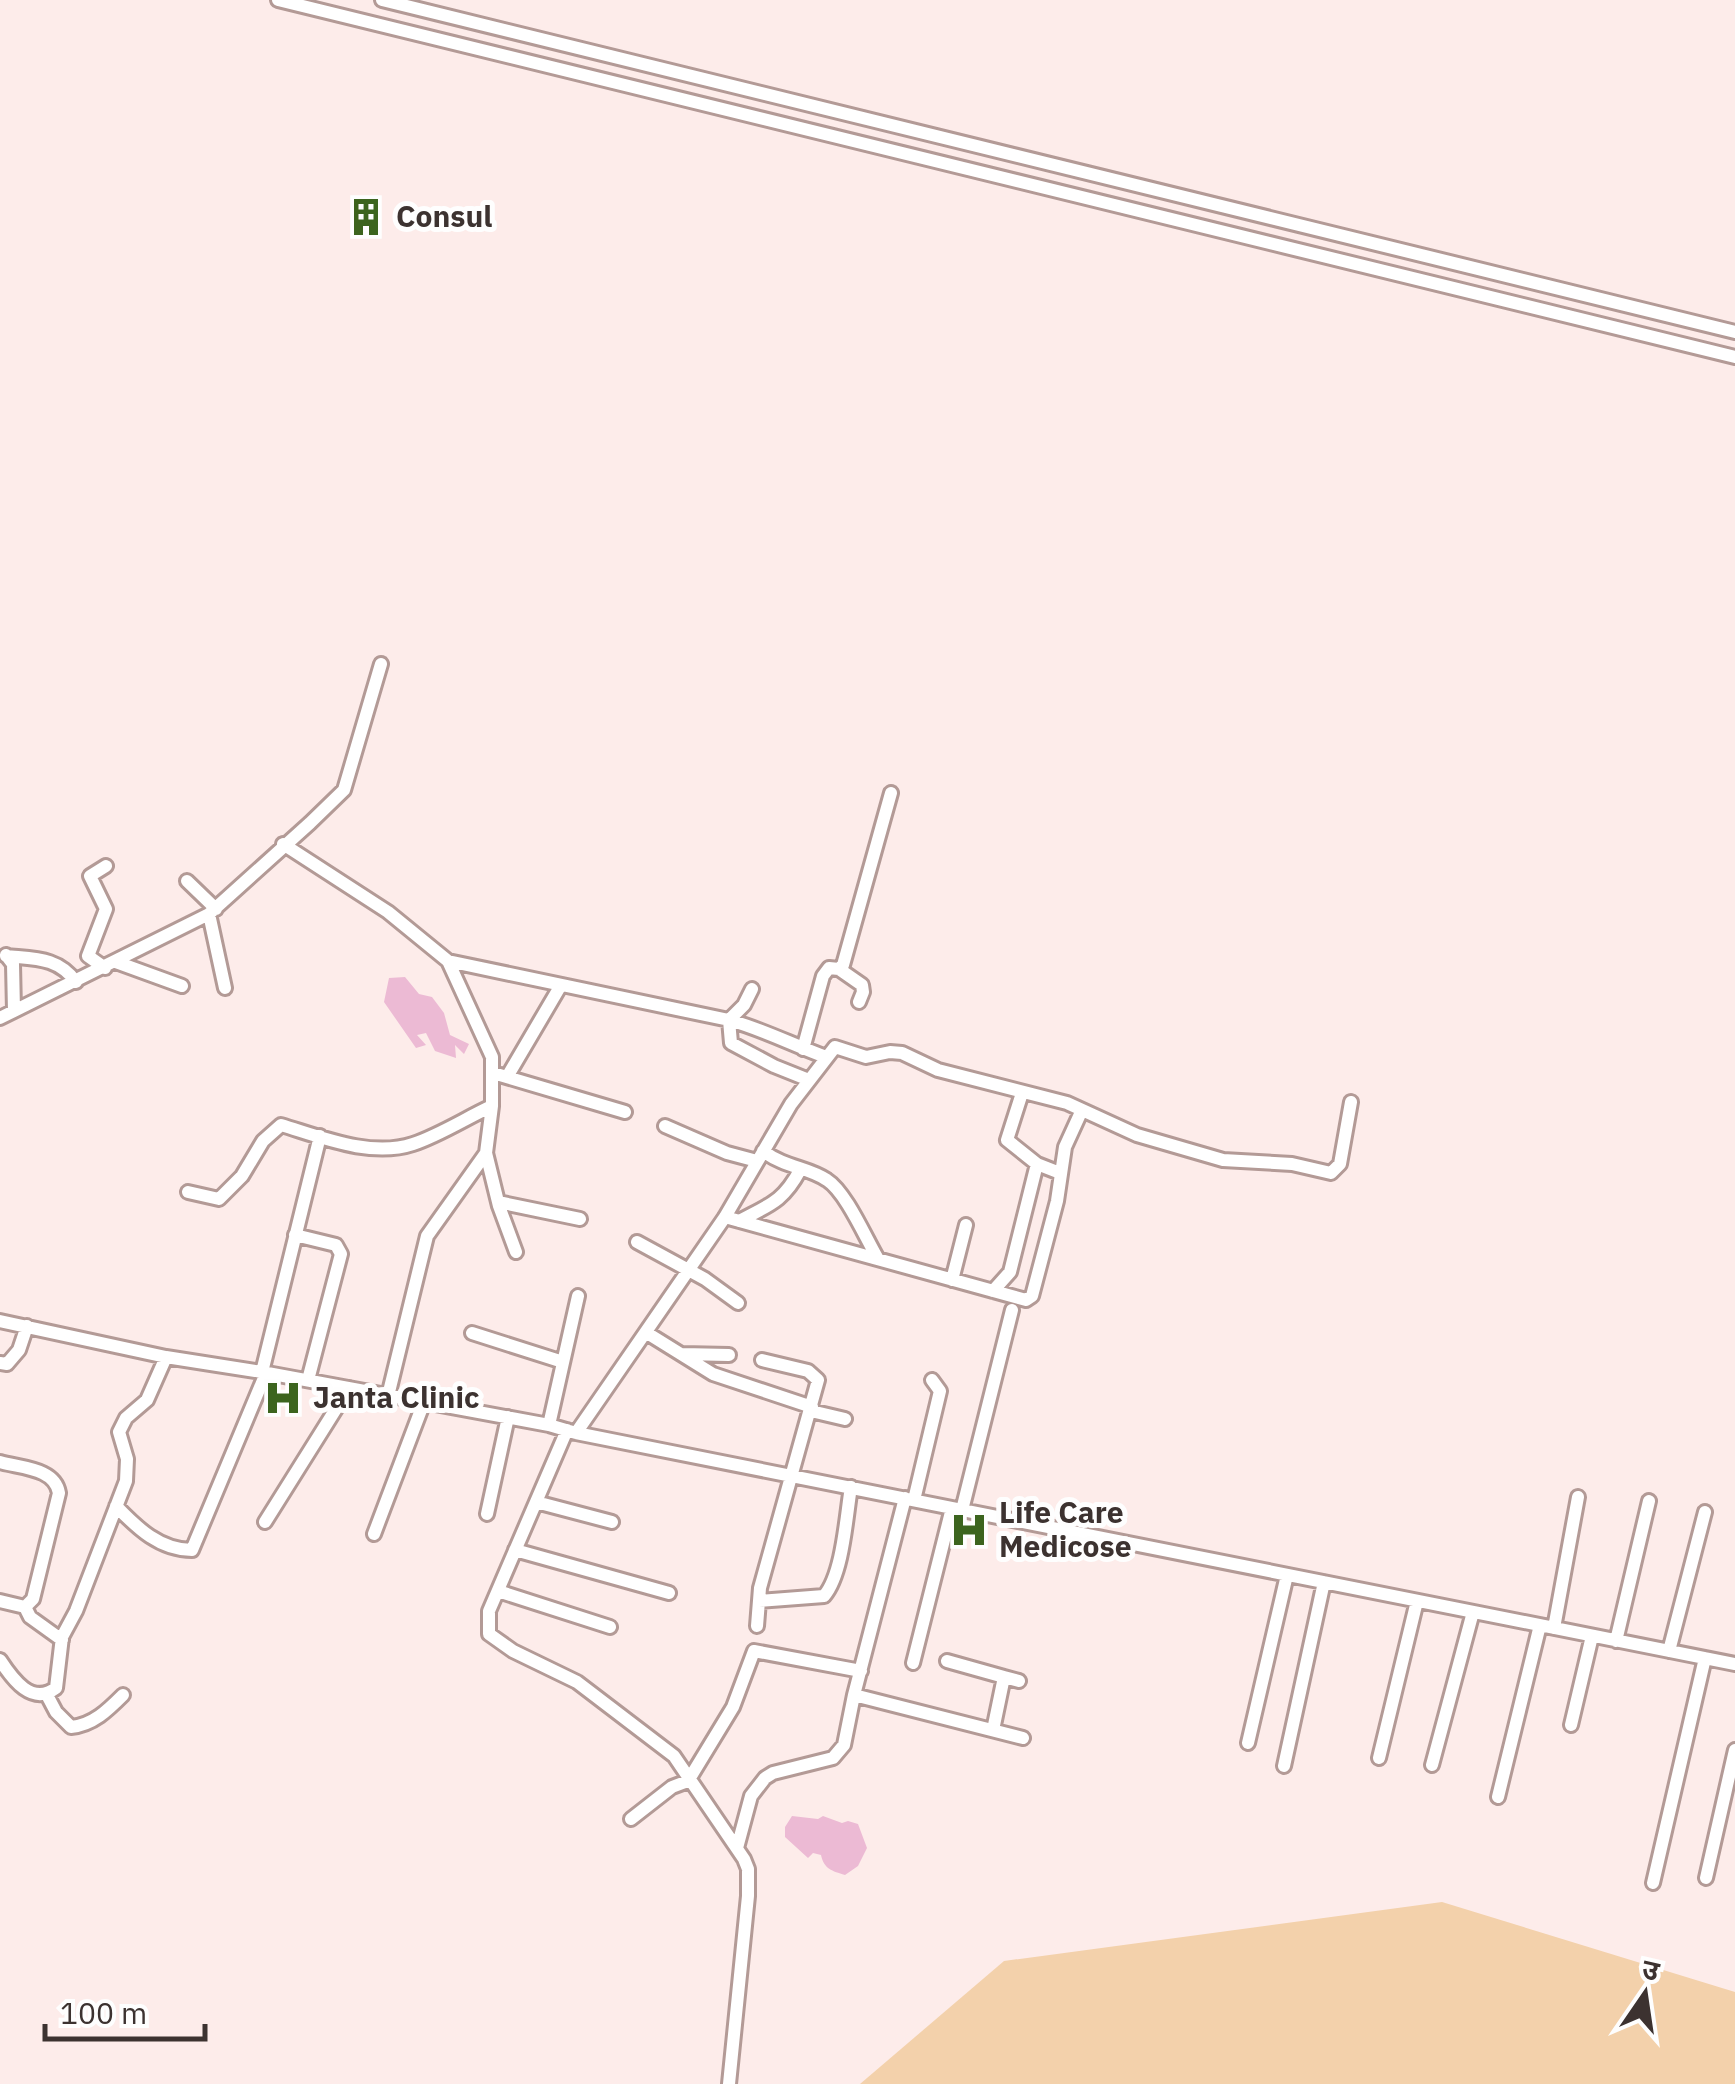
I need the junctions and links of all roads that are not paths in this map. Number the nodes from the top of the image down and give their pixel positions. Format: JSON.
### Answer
{"nodes":[{"id":1,"x":278,"y":0,"type":"edge"},
{"id":2,"x":382,"y":0,"type":"edge"},
{"id":3,"x":1689,"y":321,"type":"junction"},
{"id":4,"x":1735,"y":332,"type":"edge"},
{"id":5,"x":1683,"y":344,"type":"junction"},
{"id":6,"x":1735,"y":357,"type":"edge"},
{"id":7,"x":381,"y":664,"type":"dead end"},
{"id":8,"x":891,"y":794,"type":"dead end"},
{"id":9,"x":283,"y":844,"type":"junction"},
{"id":10,"x":106,"y":866,"type":"dead end"},
{"id":11,"x":187,"y":880,"type":"dead end"},
{"id":12,"x":212,"y":912,"type":"junction"},
{"id":13,"x":3,"y":953,"type":"edge"},
{"id":14,"x":448,"y":961,"type":"junction"},
{"id":15,"x":110,"y":965,"type":"junction"},
{"id":16,"x":839,"y":970,"type":"junction"},
{"id":17,"x":76,"y":982,"type":"junction"},
{"id":18,"x":561,"y":984,"type":"junction"},
{"id":19,"x":182,"y":986,"type":"dead end"},
{"id":20,"x":225,"y":988,"type":"dead end"},
{"id":21,"x":752,"y":990,"type":"dead end"},
{"id":22,"x":859,"y":1002,"type":"dead end"},
{"id":23,"x":9,"y":1004,"type":"edge"},
{"id":24,"x":0,"y":1018,"type":"edge"},
{"id":25,"x":729,"y":1020,"type":"junction"},
{"id":26,"x":803,"y":1049,"type":"junction"},
{"id":27,"x":826,"y":1057,"type":"junction"},
{"id":28,"x":500,"y":1075,"type":"junction"},
{"id":29,"x":809,"y":1080,"type":"junction"},
{"id":30,"x":1022,"y":1093,"type":"junction"},
{"id":31,"x":1351,"y":1102,"type":"dead end"},
{"id":32,"x":492,"y":1106,"type":"junction"},
{"id":33,"x":625,"y":1112,"type":"dead end"},
{"id":34,"x":1081,"y":1112,"type":"junction"},
{"id":35,"x":665,"y":1126,"type":"dead end"},
{"id":36,"x":320,"y":1136,"type":"junction"},
{"id":37,"x":486,"y":1153,"type":"junction"},
{"id":38,"x":760,"y":1156,"type":"junction"},
{"id":39,"x":1037,"y":1164,"type":"junction"},
{"id":40,"x":800,"y":1170,"type":"junction"},
{"id":41,"x":1060,"y":1173,"type":"junction"},
{"id":42,"x":188,"y":1192,"type":"dead end"},
{"id":43,"x":498,"y":1202,"type":"junction"},
{"id":44,"x":580,"y":1219,"type":"dead end"},
{"id":45,"x":732,"y":1219,"type":"junction"},
{"id":46,"x":966,"y":1225,"type":"dead end"},
{"id":47,"x":294,"y":1235,"type":"junction"},
{"id":48,"x":638,"y":1242,"type":"dead end"},
{"id":49,"x":516,"y":1252,"type":"dead end"},
{"id":50,"x":878,"y":1259,"type":"junction"},
{"id":51,"x":690,"y":1270,"type":"junction"},
{"id":52,"x":952,"y":1280,"type":"junction"},
{"id":53,"x":993,"y":1291,"type":"junction"},
{"id":54,"x":578,"y":1296,"type":"dead end"},
{"id":55,"x":738,"y":1303,"type":"dead end"},
{"id":56,"x":1012,"y":1310,"type":"dead end"},
{"id":57,"x":0,"y":1320,"type":"edge"},
{"id":58,"x":27,"y":1326,"type":"junction"},
{"id":59,"x":472,"y":1333,"type":"dead end"},
{"id":60,"x":647,"y":1333,"type":"junction"},
{"id":61,"x":680,"y":1354,"type":"junction"},
{"id":62,"x":729,"y":1355,"type":"dead end"},
{"id":63,"x":166,"y":1357,"type":"junction"},
{"id":64,"x":762,"y":1360,"type":"dead end"},
{"id":65,"x":563,"y":1362,"type":"junction"},
{"id":66,"x":0,"y":1363,"type":"edge"},
{"id":67,"x":264,"y":1372,"type":"junction"},
{"id":68,"x":308,"y":1380,"type":"junction"},
{"id":69,"x":932,"y":1380,"type":"dead end"},
{"id":70,"x":350,"y":1388,"type":"junction"},
{"id":71,"x":388,"y":1396,"type":"junction"},
{"id":72,"x":424,"y":1402,"type":"junction"},
{"id":73,"x":811,"y":1409,"type":"junction"},
{"id":74,"x":508,"y":1417,"type":"junction"},
{"id":75,"x":845,"y":1419,"type":"dead end"},
{"id":76,"x":549,"y":1424,"type":"junction"},
{"id":77,"x":571,"y":1431,"type":"junction"},
{"id":78,"x":0,"y":1462,"type":"edge"},
{"id":79,"x":793,"y":1476,"type":"junction"},
{"id":80,"x":851,"y":1488,"type":"junction"},
{"id":81,"x":1578,"y":1496,"type":"dead end"},
{"id":82,"x":909,"y":1499,"type":"junction"},
{"id":83,"x":1649,"y":1500,"type":"dead end"},
{"id":84,"x":536,"y":1502,"type":"junction"},
{"id":85,"x":116,"y":1506,"type":"junction"},
{"id":86,"x":957,"y":1509,"type":"junction"},
{"id":87,"x":1705,"y":1512,"type":"dead end"},
{"id":88,"x":486,"y":1514,"type":"dead end"},
{"id":89,"x":265,"y":1522,"type":"dead end"},
{"id":90,"x":612,"y":1522,"type":"dead end"},
{"id":91,"x":374,"y":1534,"type":"dead end"},
{"id":92,"x":516,"y":1550,"type":"junction"},
{"id":93,"x":1287,"y":1575,"type":"junction"},
{"id":94,"x":1324,"y":1582,"type":"junction"},
{"id":95,"x":498,"y":1591,"type":"junction"},
{"id":96,"x":668,"y":1593,"type":"dead end"},
{"id":97,"x":0,"y":1600,"type":"edge"},
{"id":98,"x":760,"y":1601,"type":"junction"},
{"id":99,"x":1417,"y":1601,"type":"junction"},
{"id":100,"x":24,"y":1606,"type":"junction"},
{"id":101,"x":1473,"y":1612,"type":"junction"},
{"id":102,"x":756,"y":1626,"type":"dead end"},
{"id":103,"x":610,"y":1627,"type":"dead end"},
{"id":104,"x":1547,"y":1627,"type":"junction"},
{"id":105,"x":1592,"y":1636,"type":"junction"},
{"id":106,"x":62,"y":1640,"type":"junction"},
{"id":107,"x":1616,"y":1641,"type":"junction"},
{"id":108,"x":1668,"y":1651,"type":"junction"},
{"id":109,"x":1705,"y":1658,"type":"junction"},
{"id":110,"x":0,"y":1660,"type":"edge"},
{"id":111,"x":947,"y":1661,"type":"dead end"},
{"id":112,"x":913,"y":1663,"type":"dead end"},
{"id":113,"x":1735,"y":1664,"type":"edge"},
{"id":114,"x":860,"y":1671,"type":"junction"},
{"id":115,"x":1004,"y":1677,"type":"junction"},
{"id":116,"x":1019,"y":1681,"type":"dead end"},
{"id":117,"x":47,"y":1694,"type":"junction"},
{"id":118,"x":854,"y":1695,"type":"junction"},
{"id":119,"x":123,"y":1696,"type":"dead end"},
{"id":120,"x":1571,"y":1725,"type":"dead end"},
{"id":121,"x":993,"y":1730,"type":"junction"},
{"id":122,"x":1023,"y":1738,"type":"dead end"},
{"id":123,"x":1248,"y":1743,"type":"dead end"},
{"id":124,"x":1735,"y":1750,"type":"edge"},
{"id":125,"x":1380,"y":1758,"type":"dead end"},
{"id":126,"x":1432,"y":1764,"type":"dead end"},
{"id":127,"x":1284,"y":1766,"type":"dead end"},
{"id":128,"x":688,"y":1781,"type":"junction"},
{"id":129,"x":1498,"y":1797,"type":"dead end"},
{"id":130,"x":631,"y":1818,"type":"dead end"},
{"id":131,"x":737,"y":1848,"type":"junction"},
{"id":132,"x":1706,"y":1878,"type":"dead end"},
{"id":133,"x":1652,"y":1884,"type":"dead end"},
{"id":134,"x":729,"y":2084,"type":"edge"}],
"edges":[{"from":1,"to":5,"type":"street"},
{"from":2,"to":3,"type":"street"},
{"from":3,"to":4,"type":"street"},
{"from":3,"to":5,"type":"street"},
{"from":5,"to":6,"type":"street"},
{"from":7,"to":9,"type":"street"},
{"from":8,"to":16,"type":"street"},
{"from":9,"to":12,"type":"street"},
{"from":9,"to":14,"type":"street"},
{"from":10,"to":15,"type":"street"},
{"from":11,"to":12,"type":"street"},
{"from":12,"to":15,"type":"street"},
{"from":12,"to":20,"type":"street"},
{"from":13,"to":17,"type":"street"},
{"from":13,"to":23,"type":"street"},
{"from":14,"to":18,"type":"street"},
{"from":14,"to":28,"type":"street"},
{"from":15,"to":17,"type":"street"},
{"from":15,"to":19,"type":"street"},
{"from":16,"to":22,"type":"street"},
{"from":16,"to":26,"type":"street"},
{"from":17,"to":23,"type":"street"},
{"from":18,"to":25,"type":"street"},
{"from":18,"to":28,"type":"street"},
{"from":21,"to":25,"type":"street"},
{"from":23,"to":24,"type":"street"},
{"from":25,"to":26,"type":"street"},
{"from":25,"to":29,"type":"street"},
{"from":26,"to":27,"type":"street"},
{"from":27,"to":29,"type":"street"},
{"from":27,"to":30,"type":"street"},
{"from":28,"to":32,"type":"street"},
{"from":28,"to":33,"type":"street"},
{"from":29,"to":38,"type":"street"},
{"from":30,"to":34,"type":"street"},
{"from":30,"to":39,"type":"street"},
{"from":31,"to":34,"type":"street"},
{"from":32,"to":36,"type":"street"},
{"from":32,"to":37,"type":"street"},
{"from":34,"to":41,"type":"street"},
{"from":35,"to":38,"type":"street"},
{"from":36,"to":42,"type":"street"},
{"from":36,"to":47,"type":"street"},
{"from":37,"to":43,"type":"street"},
{"from":37,"to":71,"type":"street"},
{"from":38,"to":40,"type":"street"},
{"from":38,"to":45,"type":"street"},
{"from":39,"to":41,"type":"street"},
{"from":39,"to":53,"type":"street"},
{"from":40,"to":45,"type":"street"},
{"from":40,"to":50,"type":"street"},
{"from":41,"to":53,"type":"street"},
{"from":43,"to":44,"type":"street"},
{"from":43,"to":49,"type":"street"},
{"from":45,"to":50,"type":"street"},
{"from":45,"to":51,"type":"street"},
{"from":46,"to":52,"type":"street"},
{"from":47,"to":67,"type":"street"},
{"from":47,"to":68,"type":"street"},
{"from":48,"to":51,"type":"street"},
{"from":50,"to":52,"type":"street"},
{"from":51,"to":55,"type":"street"},
{"from":51,"to":60,"type":"street"},
{"from":52,"to":53,"type":"street"},
{"from":54,"to":65,"type":"street"},
{"from":56,"to":86,"type":"street"},
{"from":57,"to":58,"type":"street"},
{"from":58,"to":63,"type":"street"},
{"from":58,"to":66,"type":"street"},
{"from":59,"to":65,"type":"street"},
{"from":60,"to":61,"type":"street"},
{"from":60,"to":77,"type":"street"},
{"from":61,"to":62,"type":"street"},
{"from":61,"to":73,"type":"street"},
{"from":63,"to":67,"type":"street"},
{"from":63,"to":85,"type":"street"},
{"from":64,"to":73,"type":"street"},
{"from":65,"to":76,"type":"street"},
{"from":67,"to":68,"type":"street"},
{"from":67,"to":85,"type":"street"},
{"from":68,"to":70,"type":"street"},
{"from":69,"to":82,"type":"street"},
{"from":70,"to":71,"type":"street"},
{"from":70,"to":89,"type":"street"},
{"from":71,"to":72,"type":"street"},
{"from":72,"to":74,"type":"street"},
{"from":72,"to":91,"type":"street"},
{"from":73,"to":75,"type":"street"},
{"from":73,"to":79,"type":"street"},
{"from":74,"to":76,"type":"street"},
{"from":74,"to":88,"type":"street"},
{"from":76,"to":77,"type":"street"},
{"from":77,"to":79,"type":"street"},
{"from":77,"to":84,"type":"street"},
{"from":78,"to":100,"type":"street"},
{"from":79,"to":80,"type":"street"},
{"from":79,"to":98,"type":"street"},
{"from":80,"to":82,"type":"street"},
{"from":80,"to":98,"type":"street"},
{"from":81,"to":104,"type":"street"},
{"from":82,"to":86,"type":"street"},
{"from":82,"to":114,"type":"street"},
{"from":83,"to":107,"type":"street"},
{"from":84,"to":90,"type":"street"},
{"from":84,"to":92,"type":"street"},
{"from":85,"to":106,"type":"street"},
{"from":86,"to":93,"type":"street"},
{"from":86,"to":112,"type":"street"},
{"from":87,"to":108,"type":"street"},
{"from":92,"to":95,"type":"street"},
{"from":92,"to":96,"type":"street"},
{"from":93,"to":94,"type":"street"},
{"from":93,"to":123,"type":"street"},
{"from":94,"to":99,"type":"street"},
{"from":94,"to":127,"type":"street"},
{"from":95,"to":103,"type":"street"},
{"from":95,"to":128,"type":"street"},
{"from":97,"to":100,"type":"street"},
{"from":98,"to":102,"type":"street"},
{"from":99,"to":101,"type":"street"},
{"from":99,"to":125,"type":"street"},
{"from":100,"to":106,"type":"street"},
{"from":101,"to":104,"type":"street"},
{"from":101,"to":126,"type":"street"},
{"from":104,"to":105,"type":"street"},
{"from":104,"to":129,"type":"street"},
{"from":105,"to":107,"type":"street"},
{"from":105,"to":120,"type":"street"},
{"from":106,"to":117,"type":"street"},
{"from":107,"to":108,"type":"street"},
{"from":108,"to":109,"type":"street"},
{"from":109,"to":113,"type":"street"},
{"from":109,"to":133,"type":"street"},
{"from":110,"to":117,"type":"street"},
{"from":111,"to":115,"type":"street"},
{"from":114,"to":118,"type":"street"},
{"from":114,"to":128,"type":"street"},
{"from":115,"to":116,"type":"street"},
{"from":115,"to":121,"type":"street"},
{"from":117,"to":119,"type":"street"},
{"from":118,"to":121,"type":"street"},
{"from":118,"to":131,"type":"street"},
{"from":121,"to":122,"type":"street"},
{"from":124,"to":132,"type":"street"},
{"from":128,"to":130,"type":"street"},
{"from":128,"to":131,"type":"street"},
{"from":131,"to":134,"type":"street"}]}
